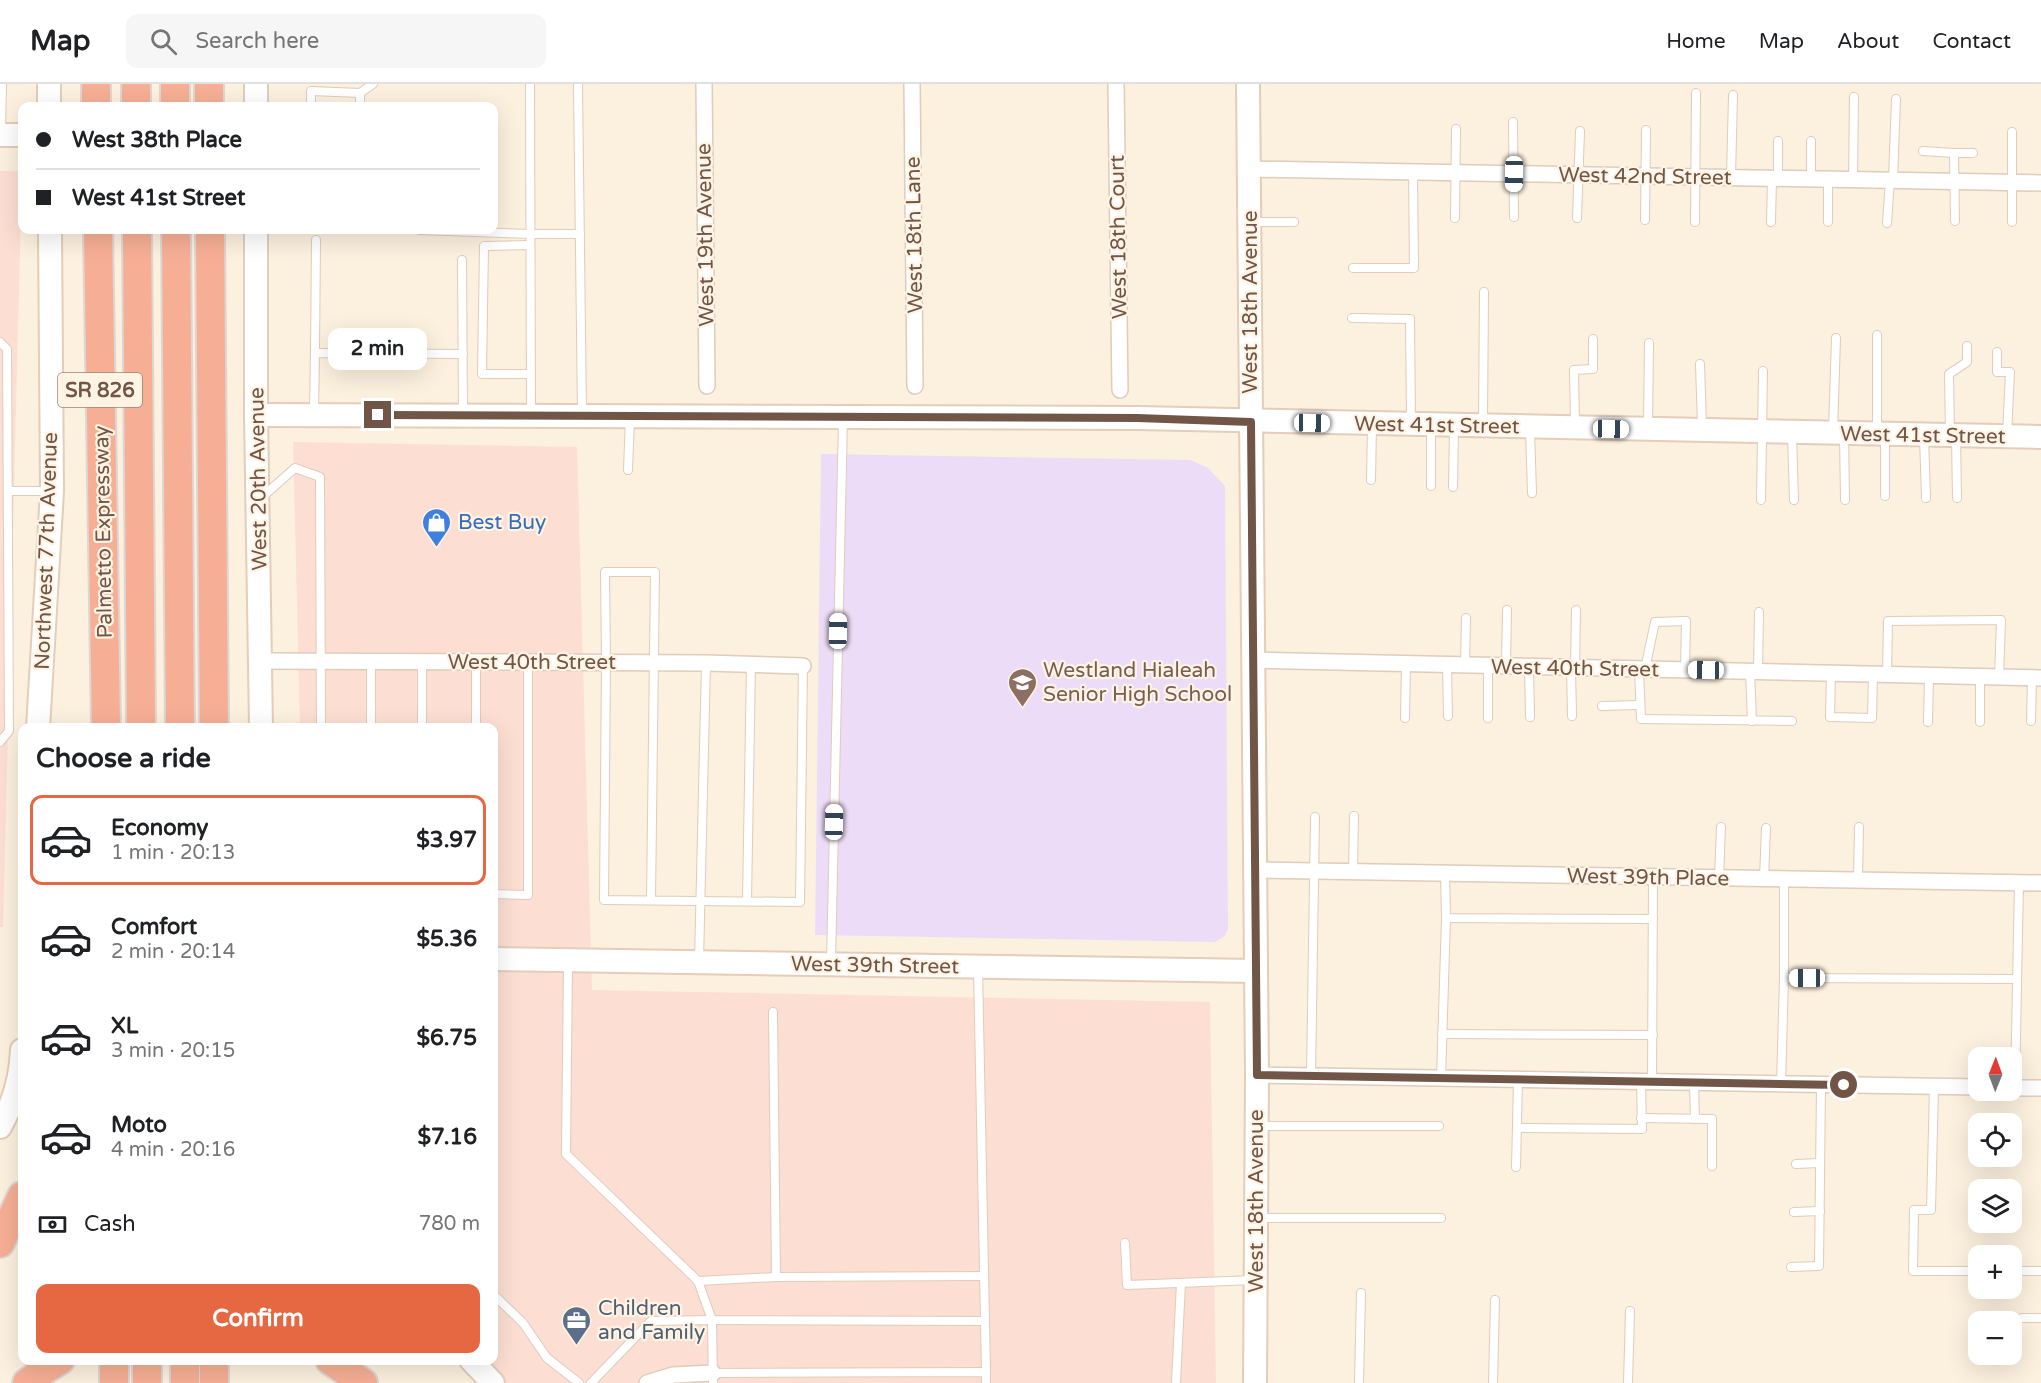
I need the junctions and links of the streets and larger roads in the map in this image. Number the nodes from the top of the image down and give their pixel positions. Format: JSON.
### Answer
{"nodes":[{"id":1,"x":48,"y":84,"type":"edge"},
{"id":2,"x":96,"y":84,"type":"edge"},
{"id":3,"x":135,"y":84,"type":"edge"},
{"id":4,"x":175,"y":84,"type":"edge"},
{"id":5,"x":208,"y":84,"type":"edge"},
{"id":6,"x":256,"y":84,"type":"edge"},
{"id":7,"x":704,"y":84,"type":"edge"},
{"id":8,"x":912,"y":84,"type":"edge"},
{"id":9,"x":1116,"y":84,"type":"edge"},
{"id":10,"x":1248,"y":84,"type":"edge"},
{"id":11,"x":49,"y":102,"type":"edge"},
{"id":12,"x":96,"y":102,"type":"edge"},
{"id":13,"x":136,"y":102,"type":"edge"},
{"id":14,"x":175,"y":102,"type":"edge"},
{"id":15,"x":209,"y":102,"type":"edge"},
{"id":16,"x":256,"y":102,"type":"edge"},
{"id":17,"x":1250,"y":169,"type":"junction"},
{"id":18,"x":2041,"y":183,"type":"edge"},
{"id":19,"x":50,"y":234,"type":"edge"},
{"id":20,"x":98,"y":234,"type":"edge"},
{"id":21,"x":137,"y":234,"type":"edge"},
{"id":22,"x":176,"y":234,"type":"edge"},
{"id":23,"x":210,"y":234,"type":"edge"},
{"id":24,"x":256,"y":234,"type":"edge"},
{"id":25,"x":707,"y":386,"type":"dead end"},
{"id":26,"x":915,"y":387,"type":"dead end"},
{"id":27,"x":1120,"y":390,"type":"dead end"},
{"id":28,"x":256,"y":415,"type":"junction"},
{"id":29,"x":1251,"y":422,"type":"junction"},
{"id":30,"x":2041,"y":437,"type":"edge"},
{"id":31,"x":105,"y":657,"type":"junction"},
{"id":32,"x":1253,"y":660,"type":"junction"},
{"id":33,"x":261,"y":661,"type":"junction"},
{"id":34,"x":803,"y":666,"type":"road end"},
{"id":35,"x":2037,"y":678,"type":"edge"},
{"id":36,"x":38,"y":723,"type":"edge"},
{"id":37,"x":88,"y":723,"type":"edge"},
{"id":38,"x":106,"y":723,"type":"edge"},
{"id":39,"x":139,"y":723,"type":"edge"},
{"id":40,"x":180,"y":723,"type":"edge"},
{"id":41,"x":214,"y":723,"type":"edge"},
{"id":42,"x":261,"y":723,"type":"edge"},
{"id":43,"x":1255,"y":870,"type":"junction"},
{"id":44,"x":2041,"y":883,"type":"edge"},
{"id":45,"x":498,"y":959,"type":"edge"},
{"id":46,"x":1256,"y":971,"type":"junction"},
{"id":47,"x":1257,"y":1075,"type":"junction"},
{"id":48,"x":18,"y":1079,"type":"edge"},
{"id":49,"x":1968,"y":1087,"type":"edge"},
{"id":50,"x":2022,"y":1088,"type":"edge"},
{"id":51,"x":2041,"y":1088,"type":"edge"},
{"id":52,"x":0,"y":1127,"type":"edge"},
{"id":53,"x":18,"y":1205,"type":"edge"},
{"id":54,"x":0,"y":1243,"type":"edge"},
{"id":55,"x":52,"y":1365,"type":"edge"},
{"id":56,"x":114,"y":1365,"type":"edge"},
{"id":57,"x":147,"y":1365,"type":"edge"},
{"id":58,"x":185,"y":1365,"type":"edge"},
{"id":59,"x":214,"y":1365,"type":"edge"},
{"id":60,"x":315,"y":1365,"type":"edge"},
{"id":61,"x":337,"y":1365,"type":"edge"},
{"id":62,"x":476,"y":1365,"type":"edge"},
{"id":63,"x":713,"y":1378,"type":"edge"},
{"id":64,"x":27,"y":1383,"type":"edge"},
{"id":65,"x":114,"y":1383,"type":"edge"},
{"id":66,"x":147,"y":1383,"type":"edge"},
{"id":67,"x":185,"y":1383,"type":"edge"},
{"id":68,"x":214,"y":1383,"type":"edge"},
{"id":69,"x":322,"y":1383,"type":"edge"},
{"id":70,"x":363,"y":1383,"type":"edge"},
{"id":71,"x":493,"y":1383,"type":"edge"},
{"id":72,"x":647,"y":1383,"type":"edge"},
{"id":73,"x":1255,"y":1383,"type":"edge"}],
"edges":[{"from":1,"to":11,"type":"street"},
{"from":2,"to":12,"type":"highway"},
{"from":3,"to":13,"type":"highway"},
{"from":4,"to":14,"type":"highway"},
{"from":5,"to":15,"type":"highway"},
{"from":6,"to":16,"type":"street"},
{"from":7,"to":25,"type":"street","name":"West 19th Avenue"},
{"from":8,"to":26,"type":"street","name":"West 18th Lane"},
{"from":9,"to":27,"type":"street","name":"West 18th Court"},
{"from":10,"to":17,"type":"street","name":"West 18th Avenue"},
{"from":17,"to":18,"type":"street","name":"West 42nd Street"},
{"from":17,"to":29,"type":"street","name":"West 18th Avenue"},
{"from":19,"to":36,"type":"street","name":"Northwest 77th Avenue"},
{"from":20,"to":31,"type":"highway","name":"Palmetto Expressway","number":"SR 826"},
{"from":21,"to":39,"type":"highway"},
{"from":22,"to":40,"type":"highway"},
{"from":23,"to":41,"type":"highway"},
{"from":24,"to":28,"type":"street","name":"West 20th Avenue"},
{"from":28,"to":29,"type":"street","name":"West 41st Street"},
{"from":28,"to":33,"type":"street","name":"West 20th Avenue"},
{"from":29,"to":30,"type":"street","name":"West 41st Street"},
{"from":29,"to":32,"type":"street","name":"West 18th Avenue"},
{"from":31,"to":37,"type":"highway"},
{"from":31,"to":38,"type":"highway","name":"Palmetto Expressway","number":"SR 826"},
{"from":32,"to":35,"type":"street","name":"West 40th Street"},
{"from":32,"to":43,"type":"street","name":"West 18th Avenue"},
{"from":33,"to":34,"type":"street","name":"West 40th Street"},
{"from":33,"to":42,"type":"street","name":"West 20th Avenue"},
{"from":43,"to":44,"type":"street","name":"West 39th Place"},
{"from":43,"to":46,"type":"street","name":"West 18th Avenue"},
{"from":45,"to":46,"type":"street","name":"West 39th Street"},
{"from":46,"to":47,"type":"street","name":"West 18th Avenue"},
{"from":47,"to":49,"type":"street"},
{"from":47,"to":73,"type":"street","name":"West 18th Avenue"},
{"from":48,"to":52,"type":"street"},
{"from":50,"to":51,"type":"street"},
{"from":53,"to":54,"type":"highway"},
{"from":55,"to":64,"type":"highway"},
{"from":56,"to":65,"type":"highway"},
{"from":57,"to":66,"type":"highway"},
{"from":58,"to":67,"type":"highway"},
{"from":59,"to":68,"type":"highway"},
{"from":60,"to":69,"type":"highway"},
{"from":61,"to":70,"type":"highway"},
{"from":62,"to":71,"type":"street"},
{"from":63,"to":72,"type":"street"}]}
